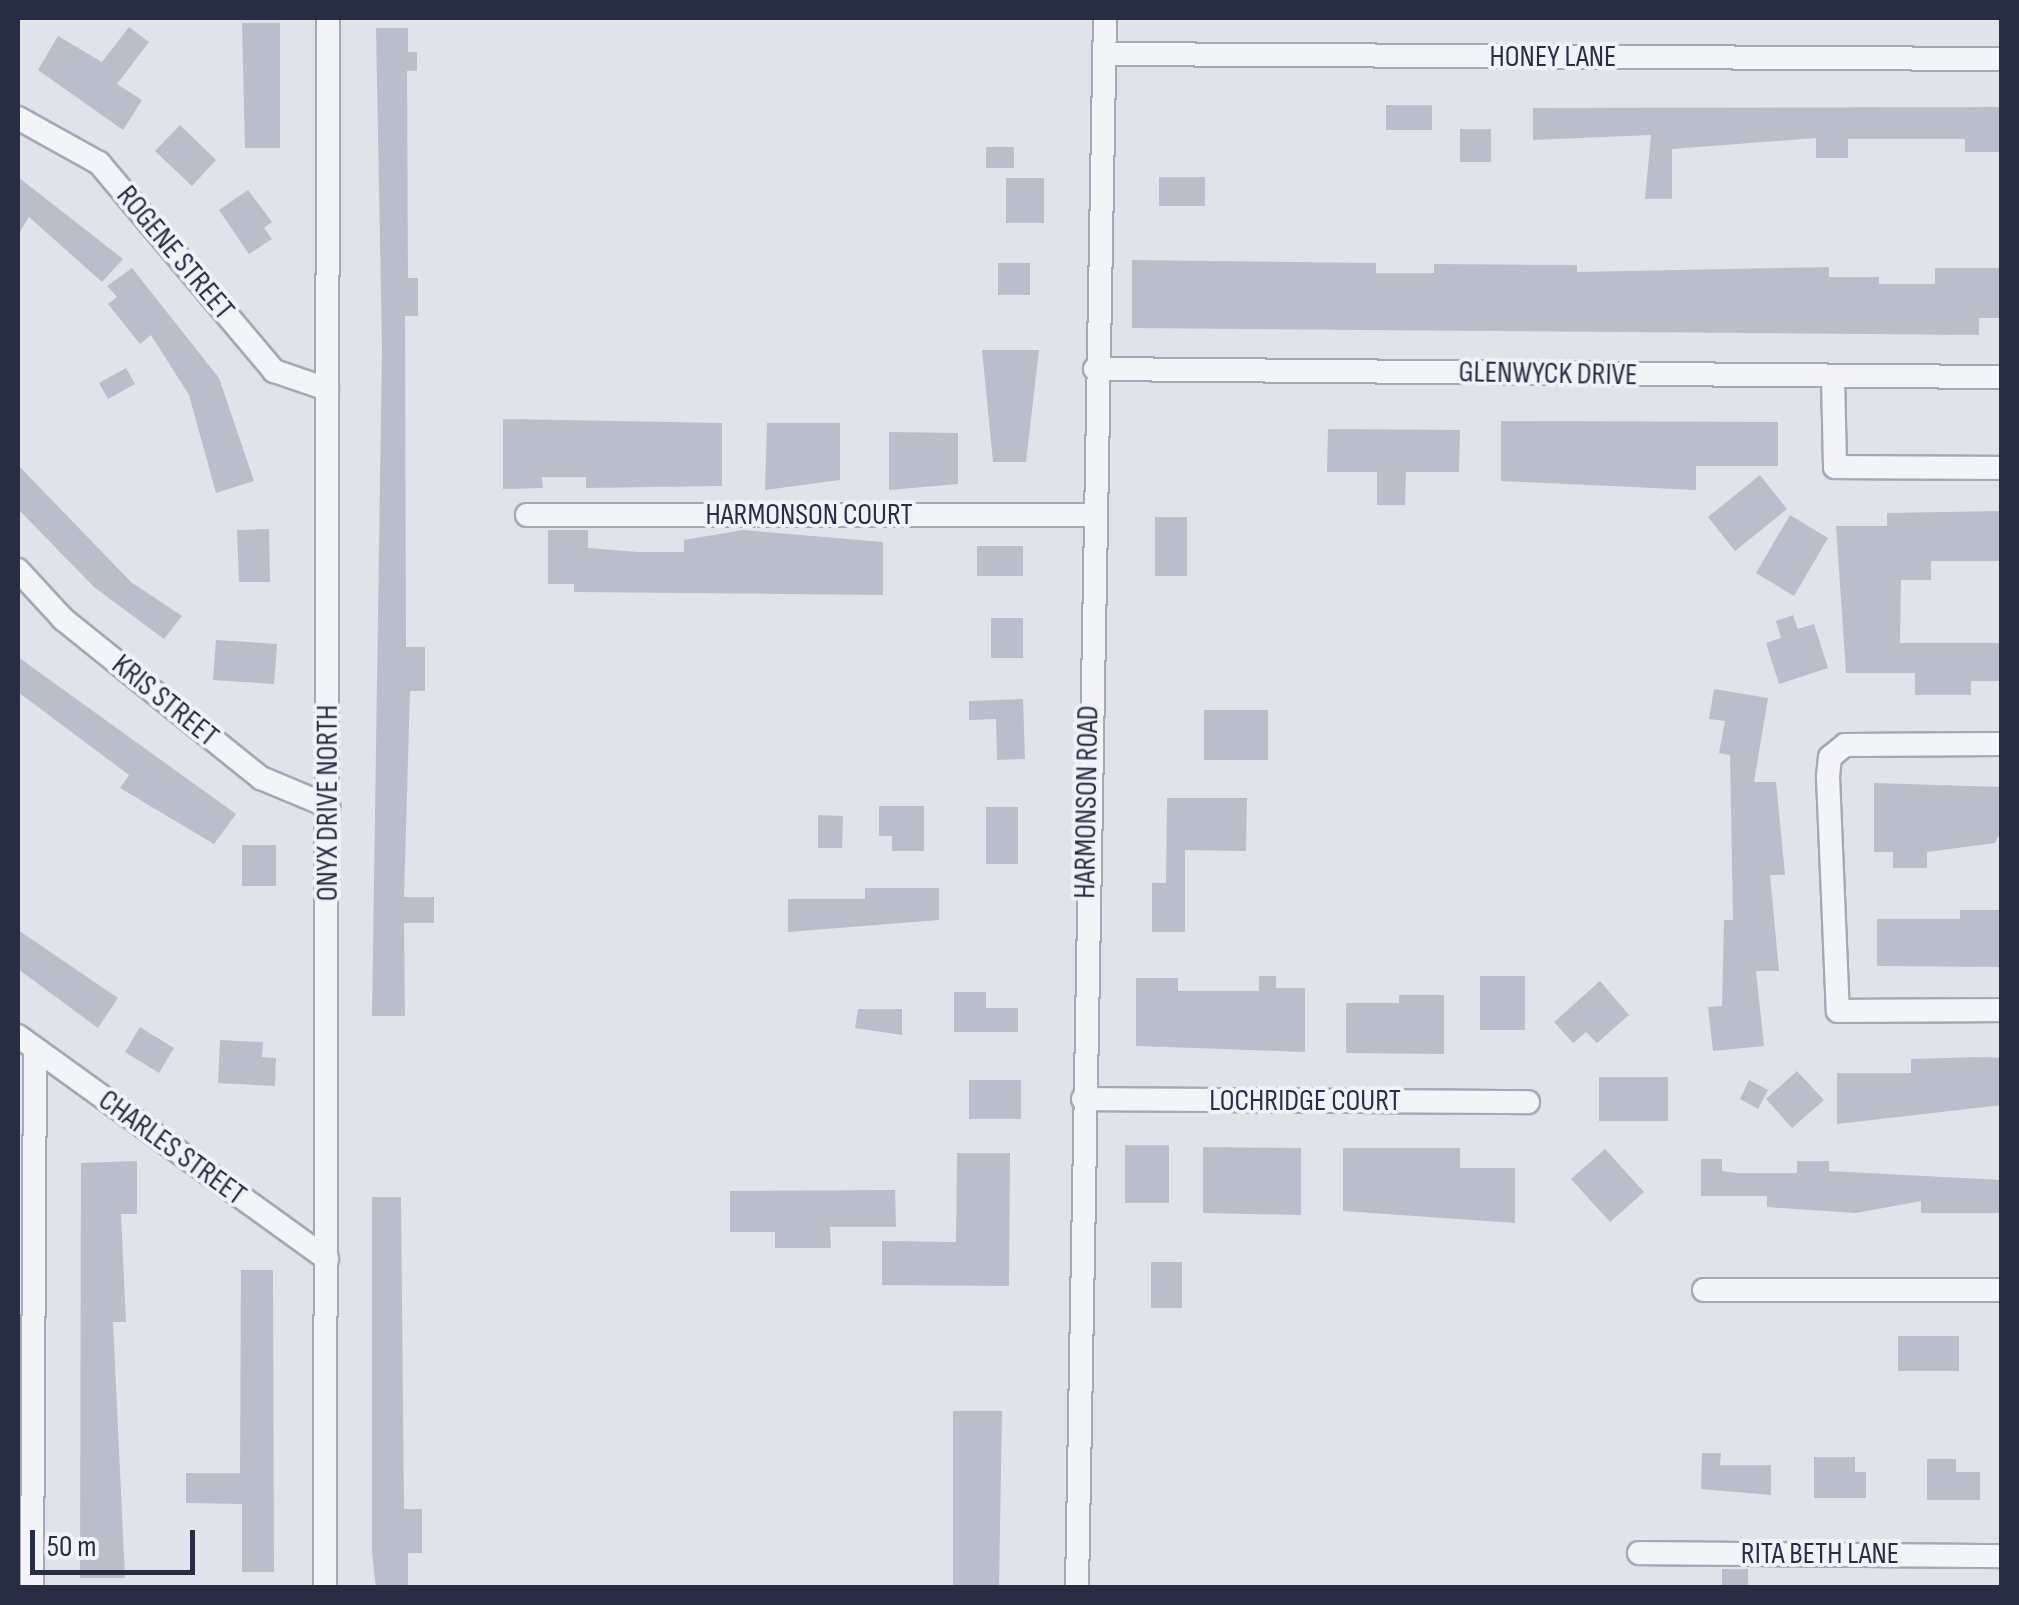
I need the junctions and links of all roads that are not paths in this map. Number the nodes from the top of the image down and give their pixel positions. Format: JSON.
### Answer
{"nodes":[{"id":1,"x":328,"y":18,"type":"edge"},
{"id":2,"x":1105,"y":18,"type":"edge"},
{"id":3,"x":1104,"y":54,"type":"junction"},
{"id":4,"x":2002,"y":60,"type":"edge"},
{"id":5,"x":18,"y":118,"type":"edge"},
{"id":6,"x":1095,"y":369,"type":"junction"},
{"id":7,"x":1833,"y":376,"type":"junction"},
{"id":8,"x":2002,"y":377,"type":"edge"},
{"id":9,"x":328,"y":389,"type":"junction"},
{"id":10,"x":2002,"y":468,"type":"edge"},
{"id":11,"x":1091,"y":514,"type":"junction"},
{"id":12,"x":527,"y":516,"type":"dead end"},
{"id":13,"x":18,"y":570,"type":"edge"},
{"id":14,"x":2002,"y":744,"type":"edge"},
{"id":15,"x":328,"y":806,"type":"junction"},
{"id":16,"x":2002,"y":1010,"type":"edge"},
{"id":17,"x":26,"y":1042,"type":"edge"},
{"id":18,"x":1083,"y":1099,"type":"junction"},
{"id":19,"x":1528,"y":1102,"type":"dead end"},
{"id":20,"x":328,"y":1259,"type":"junction"},
{"id":21,"x":1704,"y":1290,"type":"dead end"},
{"id":22,"x":2002,"y":1290,"type":"edge"},
{"id":23,"x":1639,"y":1553,"type":"dead end"},
{"id":24,"x":2002,"y":1556,"type":"edge"},
{"id":25,"x":32,"y":1588,"type":"edge"},
{"id":26,"x":324,"y":1588,"type":"edge"},
{"id":27,"x":1077,"y":1588,"type":"edge"}],
"edges":[{"from":1,"to":9,"type":"street","name":"ONYX DRIVE NORTH"},
{"from":2,"to":3,"type":"street","name":"HARMONSON ROAD"},
{"from":3,"to":4,"type":"street","name":"HONEY LANE"},
{"from":3,"to":6,"type":"street","name":"HARMONSON ROAD"},
{"from":5,"to":9,"type":"street","name":"ROGENE STREET"},
{"from":6,"to":7,"type":"street","name":"GLENWYCK DRIVE"},
{"from":6,"to":11,"type":"street","name":"HARMONSON ROAD"},
{"from":7,"to":8,"type":"street","name":"GLENWYCK DRIVE"},
{"from":7,"to":10,"type":"street"},
{"from":9,"to":15,"type":"street","name":"ONYX DRIVE NORTH"},
{"from":11,"to":12,"type":"street","name":"HARMONSON COURT"},
{"from":11,"to":18,"type":"street","name":"HARMONSON ROAD"},
{"from":13,"to":15,"type":"street","name":"KRIS STREET"},
{"from":14,"to":16,"type":"street"},
{"from":15,"to":20,"type":"street","name":"ONYX DRIVE NORTH"},
{"from":17,"to":20,"type":"street","name":"CHARLES STREET"},
{"from":17,"to":25,"type":"street"},
{"from":18,"to":19,"type":"street","name":"LOCHRIDGE COURT"},
{"from":18,"to":27,"type":"street","name":"HARMONSON ROAD"},
{"from":20,"to":26,"type":"street","name":"ONYX DRIVE NORTH"},
{"from":21,"to":22,"type":"street"},
{"from":23,"to":24,"type":"street","name":"RITA BETH LANE"}]}
